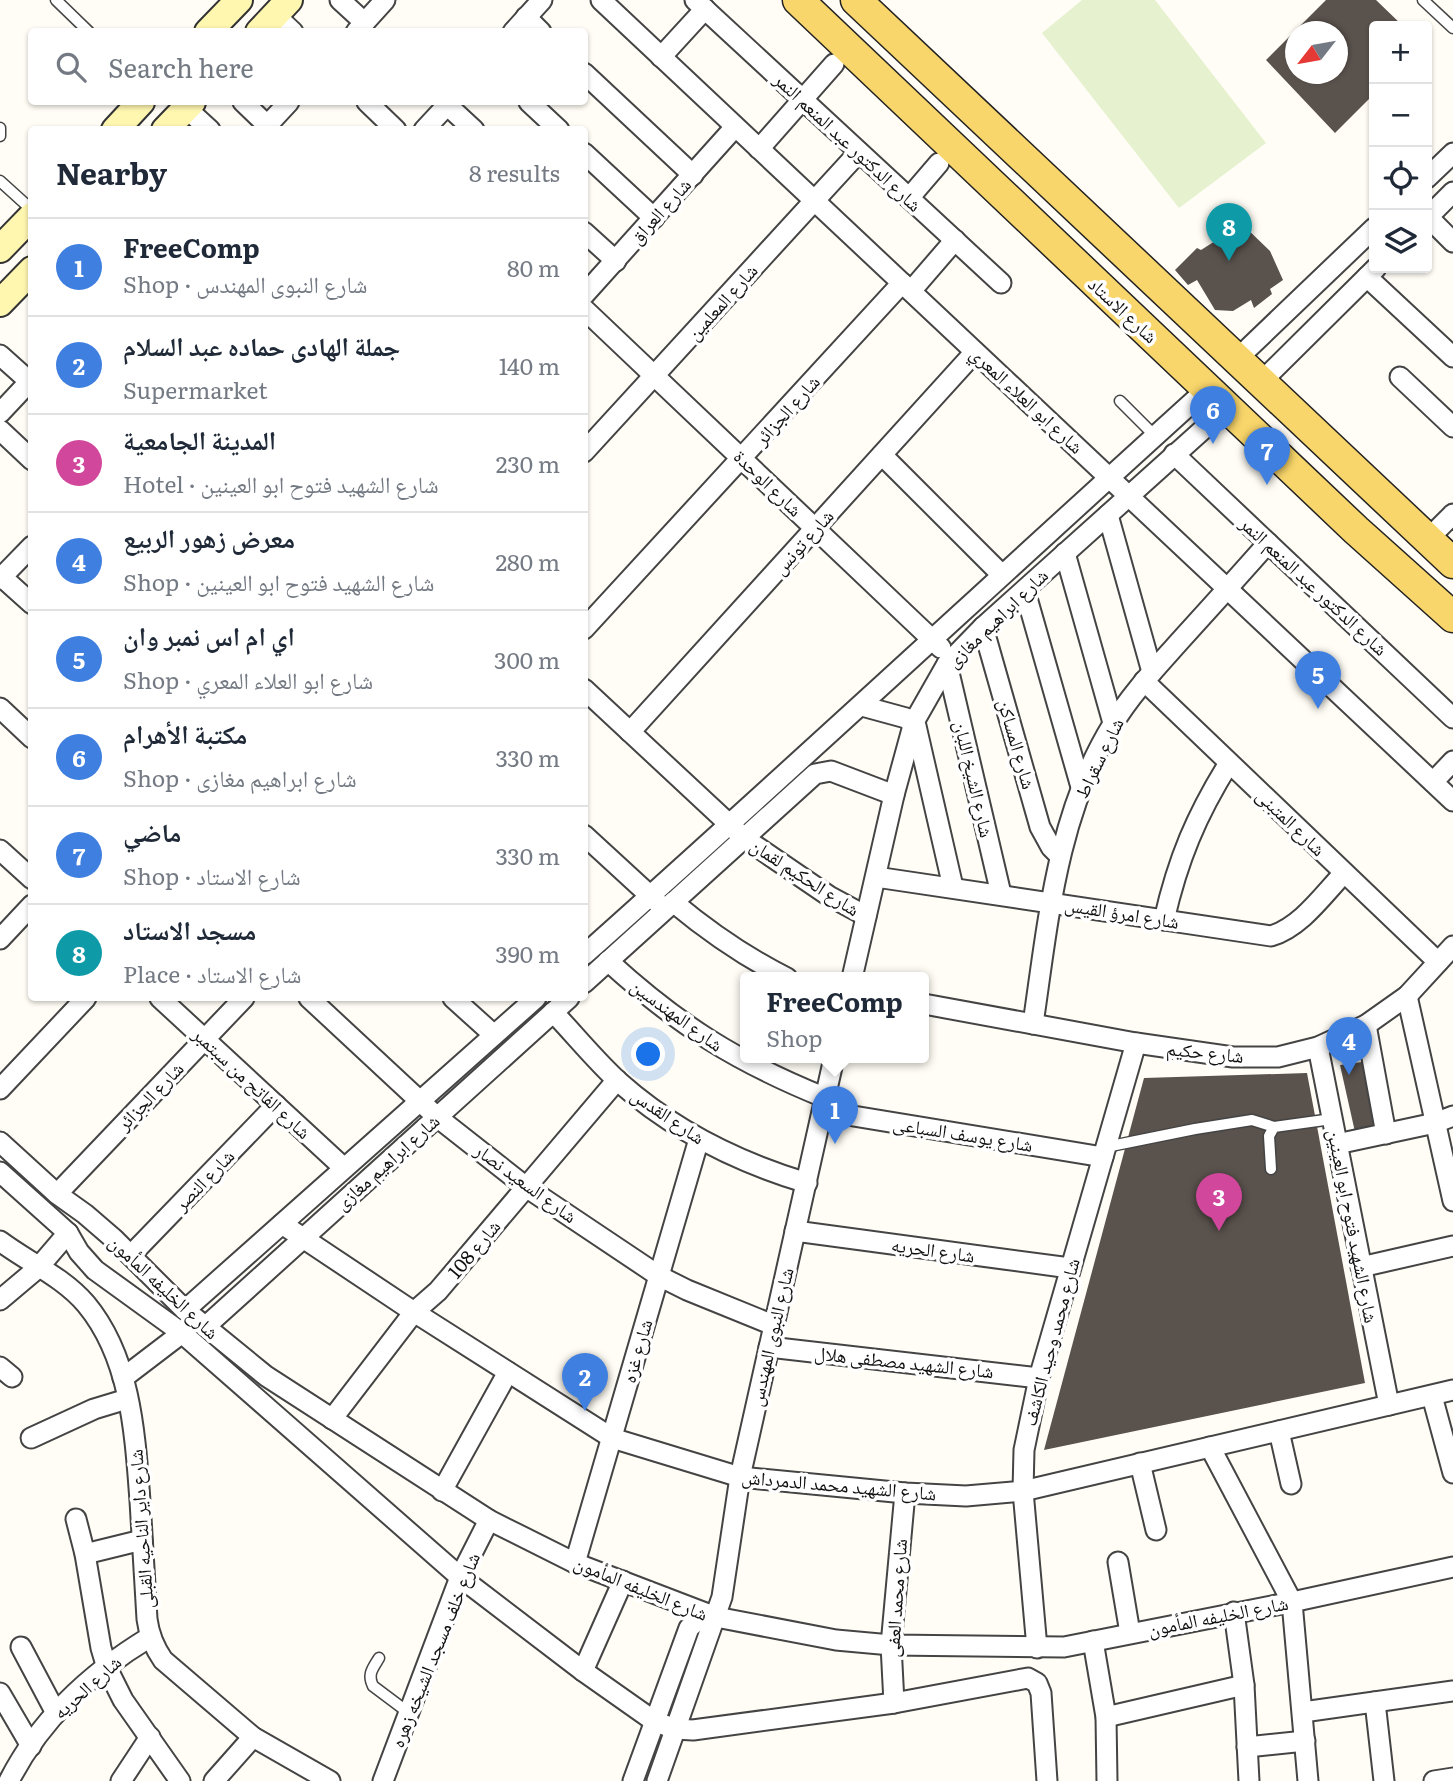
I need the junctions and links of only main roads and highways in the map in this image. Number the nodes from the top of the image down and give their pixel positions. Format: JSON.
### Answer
{"nodes":[{"id":1,"x":797,"y":0,"type":"edge"},
{"id":2,"x":856,"y":0,"type":"edge"},
{"id":3,"x":957,"y":96,"type":"junction"},
{"id":4,"x":138,"y":105,"type":"edge"},
{"id":5,"x":189,"y":105,"type":"edge"},
{"id":6,"x":118,"y":126,"type":"edge"},
{"id":7,"x":169,"y":126,"type":"edge"},
{"id":8,"x":937,"y":133,"type":"junction"},
{"id":9,"x":1051,"y":184,"type":"junction"},
{"id":10,"x":1025,"y":217,"type":"junction"},
{"id":11,"x":28,"y":220,"type":"edge"},
{"id":12,"x":0,"y":249,"type":"edge"},
{"id":13,"x":28,"y":279,"type":"edge"},
{"id":14,"x":0,"y":303,"type":"edge"},
{"id":15,"x":1378,"y":494,"type":"junction"},
{"id":16,"x":1356,"y":530,"type":"junction"},
{"id":17,"x":1453,"y":563,"type":"edge"},
{"id":18,"x":1453,"y":617,"type":"edge"}],
"edges":[{"from":1,"to":8,"type":"main road","name":"شارع الاستاد"},
{"from":2,"to":3,"type":"main road"},
{"from":3,"to":8,"type":"main road"},
{"from":3,"to":9,"type":"main road"},
{"from":4,"to":6,"type":"main road"},
{"from":5,"to":7,"type":"main road"},
{"from":8,"to":10,"type":"main road","name":"شارع الاستاد"},
{"from":9,"to":10,"type":"main road"},
{"from":9,"to":15,"type":"main road"},
{"from":10,"to":16,"type":"main road","name":"شارع الاستاد"},
{"from":11,"to":12,"type":"main road"},
{"from":13,"to":14,"type":"main road"},
{"from":15,"to":16,"type":"main road"},
{"from":15,"to":17,"type":"main road"},
{"from":16,"to":18,"type":"main road","name":"شارع الاستاد"}]}
